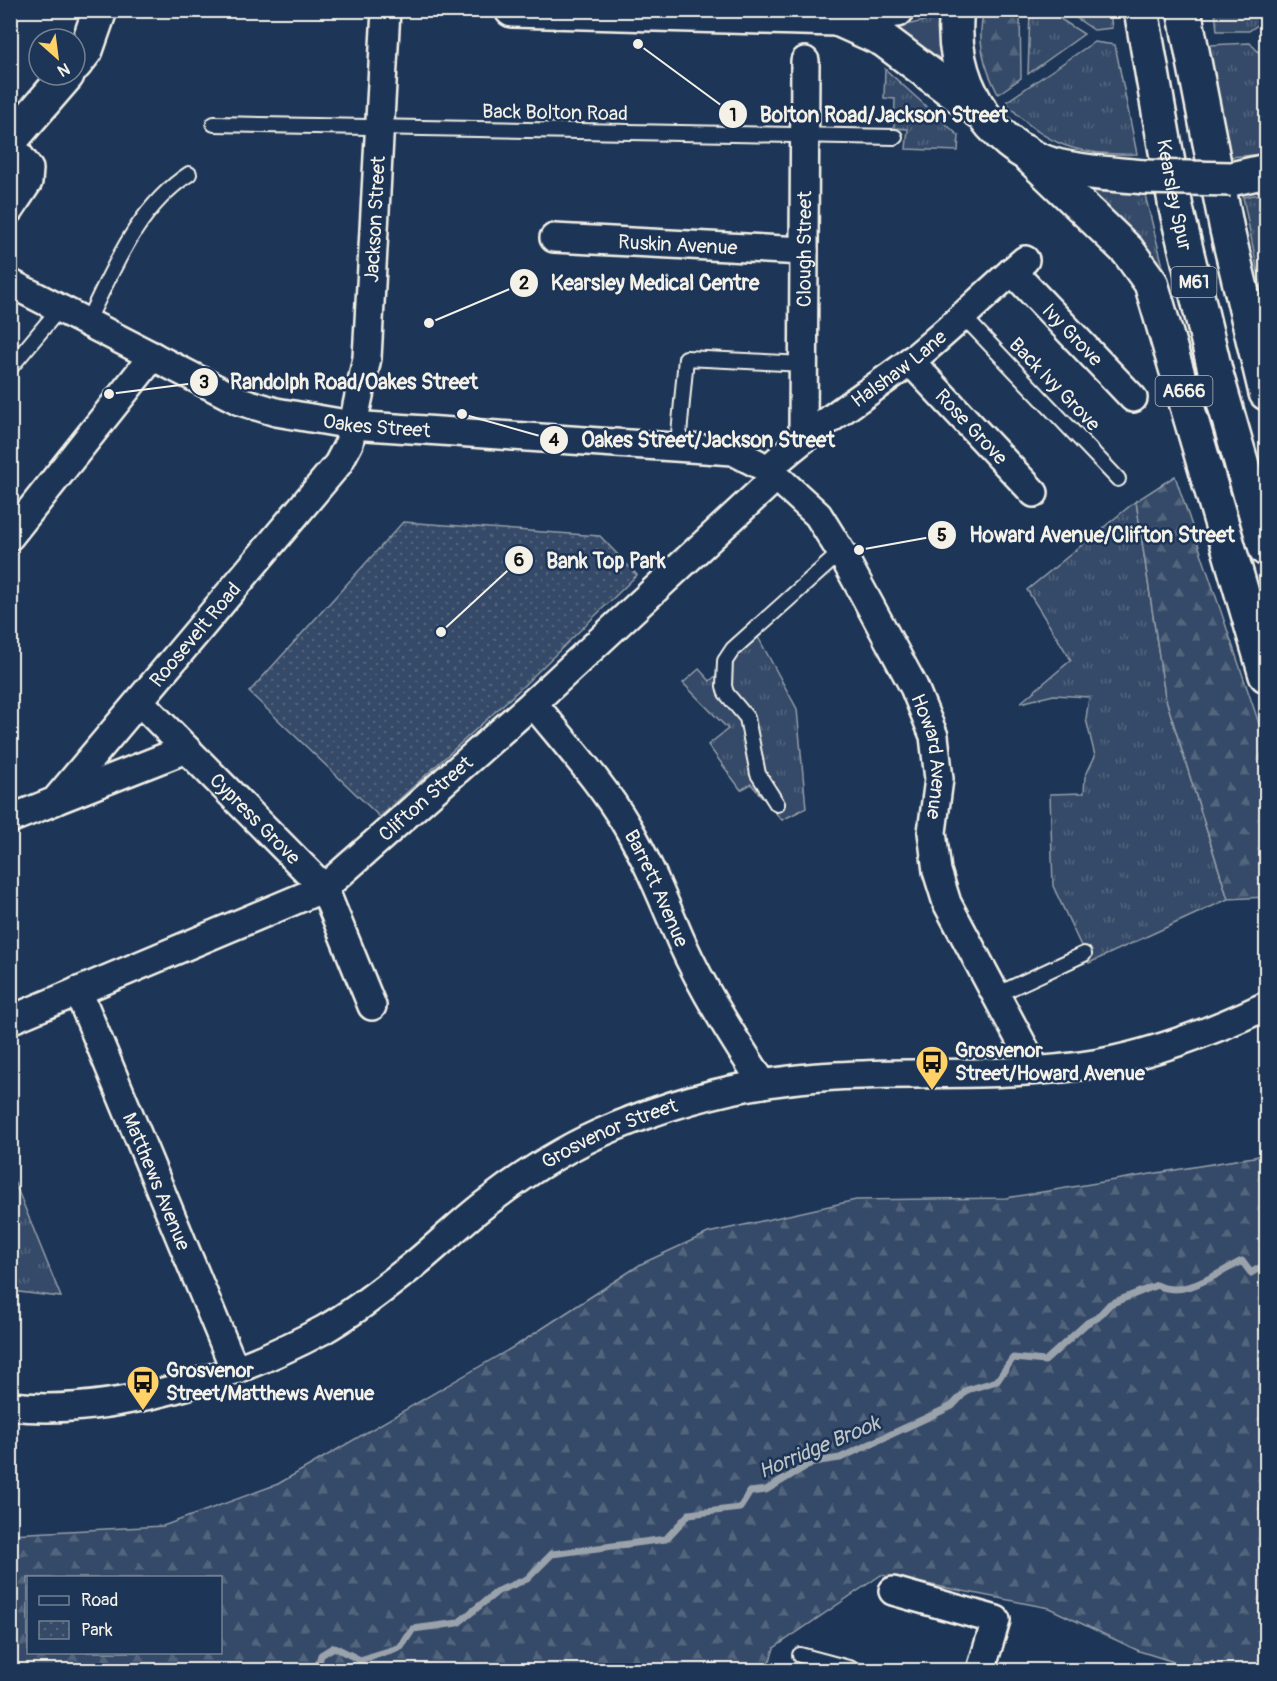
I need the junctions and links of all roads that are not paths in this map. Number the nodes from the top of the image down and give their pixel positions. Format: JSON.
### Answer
{"nodes":[{"id":1,"x":100,"y":10,"type":"edge"},
{"id":2,"x":386,"y":10,"type":"edge"},
{"id":3,"x":512,"y":10,"type":"edge"},
{"id":4,"x":897,"y":10,"type":"edge"},
{"id":5,"x":957,"y":10,"type":"edge"},
{"id":6,"x":1141,"y":10,"type":"edge"},
{"id":7,"x":1184,"y":10,"type":"edge"},
{"id":8,"x":837,"y":19,"type":"junction"},
{"id":9,"x":87,"y":47,"type":"edge"},
{"id":10,"x":805,"y":60,"type":"dead end"},
{"id":11,"x":57,"y":87,"type":"edge"},
{"id":12,"x":980,"y":112,"type":"junction"},
{"id":13,"x":214,"y":124,"type":"dead end"},
{"id":14,"x":378,"y":127,"type":"junction"},
{"id":15,"x":804,"y":136,"type":"junction"},
{"id":16,"x":895,"y":137,"type":"dead end"},
{"id":17,"x":10,"y":142,"type":"edge"},
{"id":18,"x":1025,"y":152,"type":"junction"},
{"id":19,"x":1266,"y":171,"type":"edge"},
{"id":20,"x":189,"y":174,"type":"dead end"},
{"id":21,"x":10,"y":209,"type":"edge"},
{"id":22,"x":554,"y":238,"type":"dead end"},
{"id":23,"x":804,"y":251,"type":"junction"},
{"id":24,"x":1019,"y":266,"type":"joint"},
{"id":25,"x":10,"y":284,"type":"edge"},
{"id":26,"x":60,"y":308,"type":"junction"},
{"id":27,"x":964,"y":317,"type":"junction"},
{"id":28,"x":87,"y":322,"type":"junction"},
{"id":29,"x":153,"y":356,"type":"junction"},
{"id":30,"x":910,"y":361,"type":"junction"},
{"id":31,"x":803,"y":364,"type":"junction"},
{"id":32,"x":10,"y":368,"type":"edge"},
{"id":33,"x":1266,"y":393,"type":"edge"},
{"id":34,"x":1133,"y":398,"type":"dead end"},
{"id":35,"x":352,"y":425,"type":"junction"},
{"id":36,"x":803,"y":437,"type":"junction"},
{"id":37,"x":678,"y":445,"type":"junction"},
{"id":38,"x":772,"y":473,"type":"junction"},
{"id":39,"x":1118,"y":478,"type":"dead end"},
{"id":40,"x":1034,"y":493,"type":"dead end"},
{"id":41,"x":10,"y":536,"type":"edge"},
{"id":42,"x":1266,"y":549,"type":"edge"},
{"id":43,"x":841,"y":552,"type":"junction"},
{"id":44,"x":1266,"y":675,"type":"edge"},
{"id":45,"x":140,"y":702,"type":"junction"},
{"id":46,"x":533,"y":703,"type":"junction"},
{"id":47,"x":186,"y":749,"type":"junction"},
{"id":48,"x":55,"y":801,"type":"junction"},
{"id":49,"x":777,"y":804,"type":"dead end"},
{"id":50,"x":10,"y":819,"type":"edge"},
{"id":51,"x":324,"y":888,"type":"junction"},
{"id":52,"x":1084,"y":954,"type":"dead end"},
{"id":53,"x":78,"y":991,"type":"junction"},
{"id":54,"x":996,"y":995,"type":"junction"},
{"id":55,"x":372,"y":1006,"type":"dead end"},
{"id":56,"x":1266,"y":1006,"type":"edge"},
{"id":57,"x":10,"y":1020,"type":"edge"},
{"id":58,"x":1036,"y":1070,"type":"junction"},
{"id":59,"x":763,"y":1084,"type":"junction"},
{"id":60,"x":235,"y":1370,"type":"junction"},
{"id":61,"x":10,"y":1406,"type":"edge"},
{"id":62,"x":893,"y":1591,"type":"dead end"},
{"id":63,"x":800,"y":1655,"type":"dead end"},
{"id":64,"x":856,"y":1671,"type":"edge"},
{"id":65,"x":981,"y":1671,"type":"edge"}],
"edges":[{"from":1,"to":9,"type":"main road"},
{"from":2,"to":14,"type":"street","name":"Jackson Street"},
{"from":3,"to":8,"type":"main road","number":"A666"},
{"from":4,"to":8,"type":"main road","number":"A666"},
{"from":5,"to":12,"type":"main road","number":"A666"},
{"from":6,"to":42,"type":"main road","name":"Kearsley Spur","number":"M61"},
{"from":7,"to":33,"type":"main road","number":"M61"},
{"from":8,"to":12,"type":"main road","number":"A666"},
{"from":10,"to":15,"type":"street","name":"Clough Street"},
{"from":11,"to":17,"type":"main road"},
{"from":12,"to":18,"type":"main road","number":"A666"},
{"from":13,"to":14,"type":"lane","name":"Back Bolton Road"},
{"from":14,"to":15,"type":"lane","name":"Back Bolton Road"},
{"from":14,"to":35,"type":"street","name":"Jackson Street"},
{"from":15,"to":16,"type":"lane","name":"Back Bolton Road"},
{"from":15,"to":23,"type":"street","name":"Clough Street"},
{"from":17,"to":21,"type":"street"},
{"from":18,"to":19,"type":"main road","number":"A666","bridge":true},
{"from":18,"to":44,"type":"main road","number":"A666"},
{"from":20,"to":28,"type":"lane"},
{"from":22,"to":23,"type":"street","name":"Ruskin Avenue"},
{"from":23,"to":31,"type":"street","name":"Clough Street"},
{"from":24,"to":27,"type":"street","name":"Halshaw Lane"},
{"from":24,"to":34,"type":"street","name":"Ivy Grove"},
{"from":25,"to":26,"type":"street","name":"Oakes Street"},
{"from":26,"to":28,"type":"street","name":"Oakes Street"},
{"from":26,"to":32,"type":"lane"},
{"from":27,"to":30,"type":"street","name":"Halshaw Lane"},
{"from":27,"to":39,"type":"lane","name":"Back Ivy Grove"},
{"from":28,"to":29,"type":"street","name":"Oakes Street"},
{"from":29,"to":35,"type":"street","name":"Oakes Street"},
{"from":29,"to":41,"type":"street"},
{"from":30,"to":36,"type":"street","name":"Halshaw Lane"},
{"from":30,"to":40,"type":"street","name":"Rose Grove"},
{"from":31,"to":36,"type":"street","name":"Clough Street"},
{"from":31,"to":37,"type":"lane"},
{"from":35,"to":37,"type":"street","name":"Oakes Street"},
{"from":35,"to":45,"type":"street","name":"Roosevelt Road"},
{"from":36,"to":38,"type":"street","name":"Halshaw Lane"},
{"from":37,"to":38,"type":"street","name":"Oakes Street"},
{"from":38,"to":43,"type":"street","name":"Howard Avenue"},
{"from":38,"to":46,"type":"street","name":"Clifton Street"},
{"from":43,"to":49,"type":"lane"},
{"from":43,"to":54,"type":"street","name":"Howard Avenue"},
{"from":45,"to":47,"type":"street","name":"Cypress Grove"},
{"from":45,"to":48,"type":"street","name":"Roosevelt Road"},
{"from":46,"to":51,"type":"street","name":"Clifton Street"},
{"from":46,"to":59,"type":"street","name":"Barrett Avenue"},
{"from":47,"to":48,"type":"street"},
{"from":47,"to":51,"type":"street","name":"Cypress Grove"},
{"from":48,"to":50,"type":"street","name":"Roosevelt Road"},
{"from":51,"to":53,"type":"street","name":"Clifton Street"},
{"from":51,"to":55,"type":"street"},
{"from":52,"to":54,"type":"lane"},
{"from":53,"to":57,"type":"street","name":"Clifton Street"},
{"from":53,"to":60,"type":"street","name":"Matthews Avenue"},
{"from":54,"to":58,"type":"street","name":"Howard Avenue"},
{"from":56,"to":58,"type":"street","name":"Grosvenor Street"},
{"from":58,"to":59,"type":"street","name":"Grosvenor Street"},
{"from":59,"to":60,"type":"street","name":"Grosvenor Street"},
{"from":60,"to":61,"type":"street","name":"Grosvenor Street"},
{"from":62,"to":65,"type":"street"},
{"from":63,"to":64,"type":"lane"}]}
